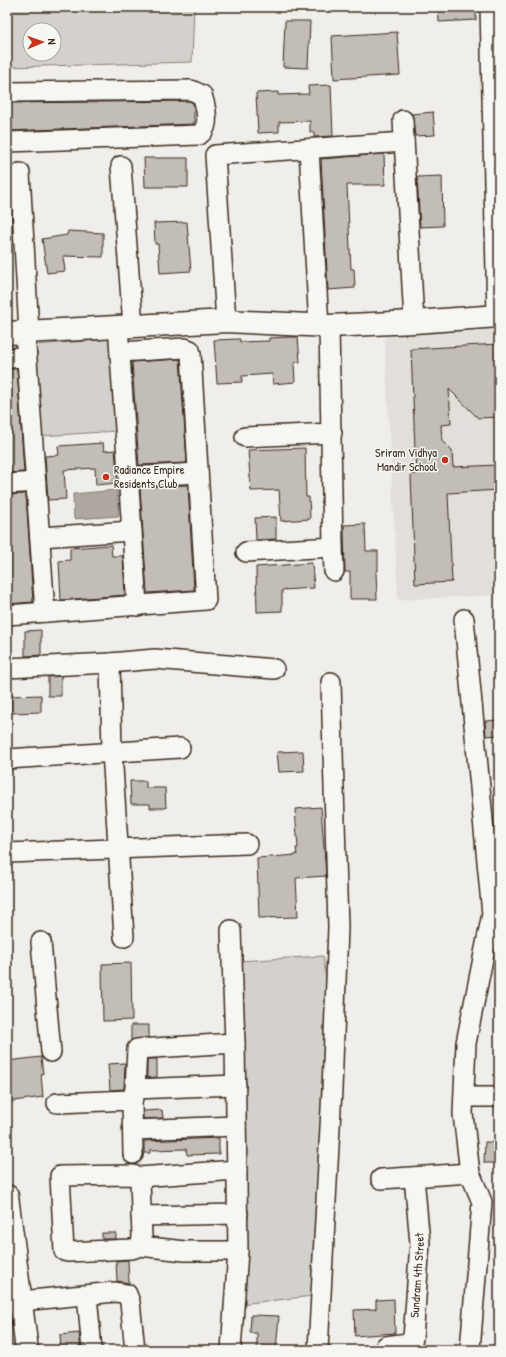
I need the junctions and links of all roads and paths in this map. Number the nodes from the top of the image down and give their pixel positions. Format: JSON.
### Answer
{"nodes":[{"id":1,"x":490,"y":7,"type":"edge"},
{"id":2,"x":7,"y":92,"type":"edge"},
{"id":3,"x":403,"y":120,"type":"dead end"},
{"id":4,"x":7,"y":142,"type":"edge"},
{"id":5,"x":404,"y":142,"type":"junction"},
{"id":6,"x":309,"y":149,"type":"junction"},
{"id":7,"x":121,"y":166,"type":"dead end"},
{"id":8,"x":20,"y":173,"type":"dead end"},
{"id":9,"x":498,"y":316,"type":"edge"},
{"id":10,"x":226,"y":321,"type":"junction"},
{"id":11,"x":414,"y":322,"type":"junction"},
{"id":12,"x":126,"y":326,"type":"junction"},
{"id":13,"x":324,"y":327,"type":"junction"},
{"id":14,"x":20,"y":333,"type":"edge"},
{"id":15,"x":120,"y":352,"type":"junction"},
{"id":16,"x":27,"y":357,"type":"junction"},
{"id":17,"x":7,"y":358,"type":"edge"},
{"id":18,"x":332,"y":433,"type":"junction"},
{"id":19,"x":245,"y":437,"type":"dead end"},
{"id":20,"x":198,"y":473,"type":"junction"},
{"id":21,"x":128,"y":477,"type":"junction"},
{"id":22,"x":36,"y":482,"type":"junction"},
{"id":23,"x":7,"y":484,"type":"edge"},
{"id":24,"x":132,"y":531,"type":"junction"},
{"id":25,"x":40,"y":537,"type":"junction"},
{"id":26,"x":333,"y":547,"type":"junction"},
{"id":27,"x":246,"y":552,"type":"dead end"},
{"id":28,"x":334,"y":571,"type":"dead end"},
{"id":29,"x":138,"y":606,"type":"junction"},
{"id":30,"x":45,"y":612,"type":"junction"},
{"id":31,"x":7,"y":614,"type":"edge"},
{"id":32,"x":464,"y":618,"type":"dead end"},
{"id":33,"x":110,"y":663,"type":"junction"},
{"id":34,"x":7,"y":668,"type":"edge"},
{"id":35,"x":274,"y":669,"type":"dead end"},
{"id":36,"x":331,"y":682,"type":"dead end"},
{"id":37,"x":180,"y":748,"type":"dead end"},
{"id":38,"x":112,"y":752,"type":"junction"},
{"id":39,"x":7,"y":759,"type":"edge"},
{"id":40,"x":247,"y":844,"type":"dead end"},
{"id":41,"x":118,"y":849,"type":"junction"},
{"id":42,"x":7,"y":853,"type":"edge"},
{"id":43,"x":496,"y":914,"type":"edge"},
{"id":44,"x":231,"y":930,"type":"dead end"},
{"id":45,"x":124,"y":937,"type":"dead end"},
{"id":46,"x":41,"y":942,"type":"dead end"},
{"id":47,"x":235,"y":1043,"type":"junction"},
{"id":48,"x":51,"y":1052,"type":"dead end"},
{"id":49,"x":236,"y":1085,"type":"junction"},
{"id":50,"x":134,"y":1096,"type":"junction"},
{"id":51,"x":464,"y":1097,"type":"junction"},
{"id":52,"x":499,"y":1097,"type":"edge"},
{"id":53,"x":57,"y":1103,"type":"dead end"},
{"id":54,"x":236,"y":1126,"type":"junction"},
{"id":55,"x":134,"y":1130,"type":"junction"},
{"id":56,"x":133,"y":1154,"type":"dead end"},
{"id":57,"x":237,"y":1170,"type":"junction"},
{"id":58,"x":470,"y":1173,"type":"junction"},
{"id":59,"x":139,"y":1177,"type":"junction"},
{"id":60,"x":414,"y":1177,"type":"junction"},
{"id":61,"x":381,"y":1179,"type":"dead end"},
{"id":62,"x":7,"y":1196,"type":"edge"},
{"id":63,"x":490,"y":1201,"type":"edge"},
{"id":64,"x":238,"y":1214,"type":"junction"},
{"id":65,"x":141,"y":1216,"type":"junction"},
{"id":66,"x":140,"y":1246,"type":"junction"},
{"id":67,"x":238,"y":1251,"type":"junction"},
{"id":68,"x":87,"y":1295,"type":"junction"},
{"id":69,"x":21,"y":1301,"type":"junction"},
{"id":70,"x":27,"y":1350,"type":"edge"},
{"id":71,"x":92,"y":1350,"type":"edge"},
{"id":72,"x":134,"y":1350,"type":"edge"},
{"id":73,"x":231,"y":1350,"type":"edge"},
{"id":74,"x":318,"y":1350,"type":"edge"},
{"id":75,"x":384,"y":1350,"type":"edge"},
{"id":76,"x":470,"y":1350,"type":"edge"}],
"edges":[{"from":1,"to":9,"type":"street"},
{"from":2,"to":4,"type":"street"},
{"from":3,"to":5,"type":"street"},
{"from":5,"to":6,"type":"street"},
{"from":5,"to":11,"type":"street"},
{"from":6,"to":10,"type":"street"},
{"from":6,"to":13,"type":"street"},
{"from":7,"to":12,"type":"street"},
{"from":8,"to":14,"type":"street"},
{"from":9,"to":11,"type":"street"},
{"from":10,"to":12,"type":"street"},
{"from":10,"to":13,"type":"street"},
{"from":11,"to":13,"type":"street"},
{"from":12,"to":14,"type":"street"},
{"from":12,"to":15,"type":"street"},
{"from":13,"to":18,"type":"street"},
{"from":14,"to":16,"type":"street"},
{"from":15,"to":20,"type":"street"},
{"from":15,"to":21,"type":"street"},
{"from":16,"to":17,"type":"street"},
{"from":16,"to":22,"type":"street"},
{"from":18,"to":19,"type":"street"},
{"from":18,"to":26,"type":"street"},
{"from":20,"to":21,"type":"street"},
{"from":20,"to":29,"type":"street"},
{"from":21,"to":24,"type":"street"},
{"from":22,"to":23,"type":"street"},
{"from":22,"to":25,"type":"street"},
{"from":24,"to":25,"type":"street"},
{"from":24,"to":29,"type":"street"},
{"from":25,"to":30,"type":"street"},
{"from":26,"to":27,"type":"street"},
{"from":26,"to":28,"type":"street"},
{"from":29,"to":30,"type":"street"},
{"from":30,"to":31,"type":"street"},
{"from":32,"to":43,"type":"street"},
{"from":33,"to":34,"type":"street"},
{"from":33,"to":35,"type":"street"},
{"from":33,"to":38,"type":"street"},
{"from":36,"to":74,"type":"street"},
{"from":37,"to":38,"type":"street"},
{"from":38,"to":39,"type":"street"},
{"from":38,"to":41,"type":"street"},
{"from":40,"to":41,"type":"street"},
{"from":41,"to":42,"type":"street"},
{"from":41,"to":45,"type":"street"},
{"from":43,"to":51,"type":"street"},
{"from":44,"to":47,"type":"street"},
{"from":46,"to":48,"type":"street"},
{"from":47,"to":49,"type":"street"},
{"from":47,"to":50,"type":"street"},
{"from":49,"to":50,"type":"street"},
{"from":49,"to":54,"type":"street"},
{"from":50,"to":53,"type":"street"},
{"from":50,"to":55,"type":"street"},
{"from":51,"to":52,"type":"street"},
{"from":51,"to":58,"type":"street"},
{"from":54,"to":55,"type":"street"},
{"from":54,"to":57,"type":"street"},
{"from":55,"to":56,"type":"street"},
{"from":57,"to":59,"type":"street"},
{"from":57,"to":64,"type":"street"},
{"from":58,"to":60,"type":"street"},
{"from":58,"to":63,"type":"street"},
{"from":59,"to":65,"type":"street"},
{"from":59,"to":66,"type":"street"},
{"from":60,"to":61,"type":"street"},
{"from":60,"to":75,"type":"street","name":"Sundram 4th Street"},
{"from":62,"to":69,"type":"street"},
{"from":63,"to":76,"type":"street"},
{"from":64,"to":65,"type":"street"},
{"from":64,"to":67,"type":"street"},
{"from":65,"to":66,"type":"street"},
{"from":66,"to":67,"type":"street"},
{"from":67,"to":73,"type":"street"},
{"from":68,"to":69,"type":"street"},
{"from":68,"to":71,"type":"street"},
{"from":68,"to":72,"type":"street"},
{"from":69,"to":70,"type":"street"}]}
